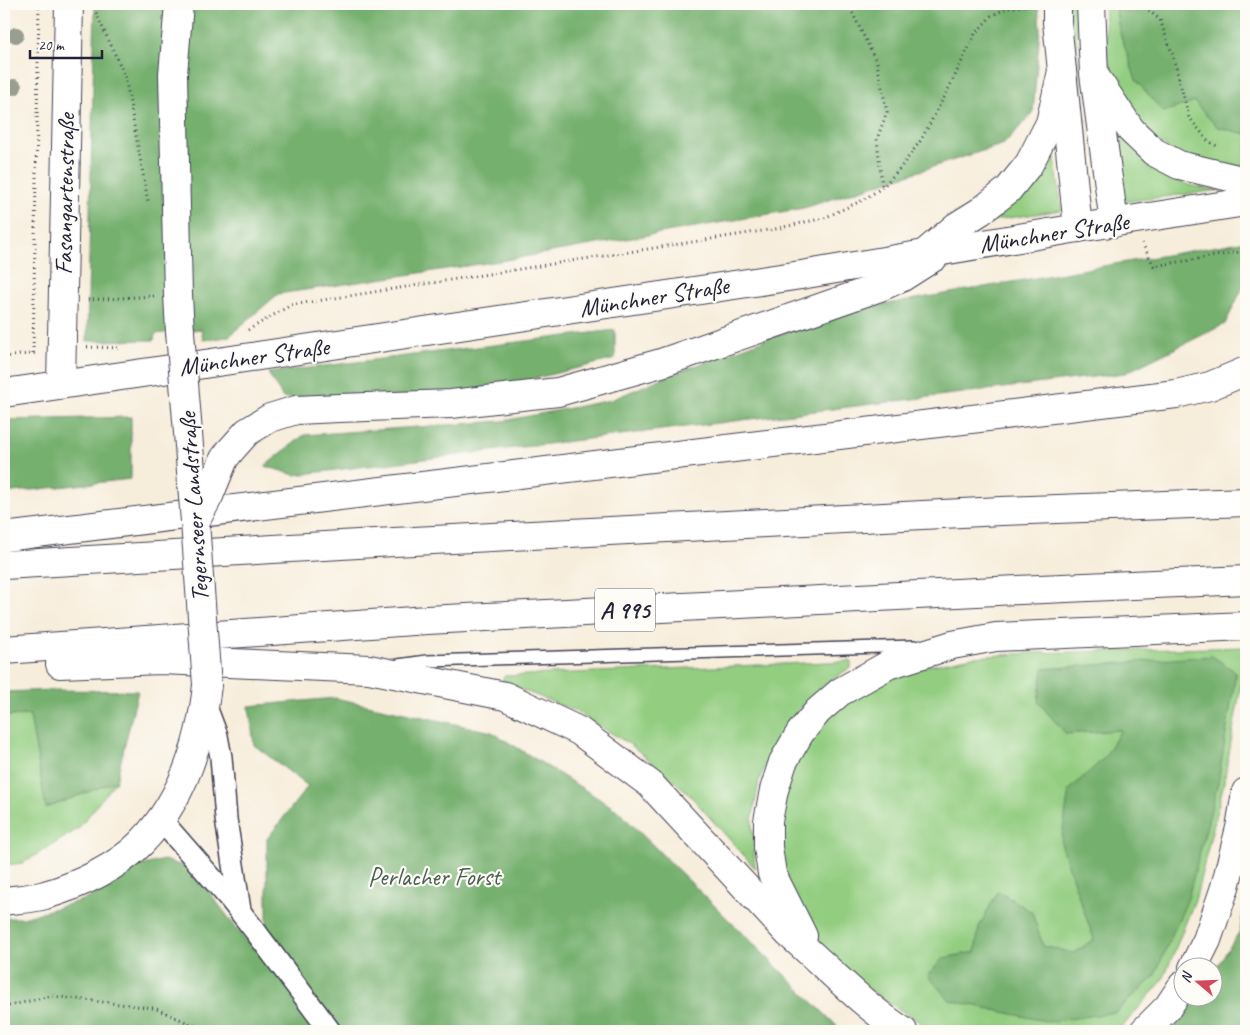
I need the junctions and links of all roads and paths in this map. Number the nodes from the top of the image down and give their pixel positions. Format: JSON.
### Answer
{"nodes":[{"id":1,"x":39,"y":4,"type":"edge"},
{"id":2,"x":69,"y":4,"type":"edge"},
{"id":3,"x":179,"y":4,"type":"edge"},
{"id":4,"x":848,"y":4,"type":"edge"},
{"id":5,"x":1046,"y":4,"type":"edge"},
{"id":6,"x":1100,"y":5,"type":"edge"},
{"id":7,"x":96,"y":13,"type":"dead end"},
{"id":8,"x":1062,"y":71,"type":"junction"},
{"id":9,"x":1094,"y":74,"type":"junction"},
{"id":10,"x":1222,"y":149,"type":"dead end"},
{"id":11,"x":1246,"y":182,"type":"edge"},
{"id":12,"x":882,"y":186,"type":"junction"},
{"id":13,"x":1246,"y":202,"type":"edge"},
{"id":14,"x":150,"y":210,"type":"dead end"},
{"id":15,"x":1114,"y":223,"type":"junction"},
{"id":16,"x":1078,"y":228,"type":"junction"},
{"id":17,"x":1246,"y":251,"type":"edge"},
{"id":18,"x":934,"y":252,"type":"junction"},
{"id":19,"x":1154,"y":266,"type":"dead end"},
{"id":20,"x":161,"y":296,"type":"dead end"},
{"id":21,"x":101,"y":299,"type":"dead end"},
{"id":22,"x":243,"y":333,"type":"dead end"},
{"id":23,"x":122,"y":348,"type":"dead end"},
{"id":24,"x":62,"y":350,"type":"junction"},
{"id":25,"x":33,"y":353,"type":"junction"},
{"id":26,"x":4,"y":357,"type":"edge"},
{"id":27,"x":1246,"y":371,"type":"edge"},
{"id":28,"x":62,"y":384,"type":"junction"},
{"id":29,"x":4,"y":393,"type":"edge"},
{"id":30,"x":1246,"y":502,"type":"edge"},
{"id":31,"x":195,"y":522,"type":"junction"},
{"id":32,"x":4,"y":537,"type":"edge"},
{"id":33,"x":4,"y":565,"type":"edge"},
{"id":34,"x":1246,"y":580,"type":"edge"},
{"id":35,"x":1246,"y":626,"type":"edge"},
{"id":36,"x":952,"y":645,"type":"junction"},
{"id":37,"x":4,"y":650,"type":"edge"},
{"id":38,"x":4,"y":655,"type":"edge"},
{"id":39,"x":369,"y":669,"type":"junction"},
{"id":40,"x":207,"y":737,"type":"junction"},
{"id":41,"x":1246,"y":792,"type":"edge"},
{"id":42,"x":161,"y":820,"type":"junction"},
{"id":43,"x":4,"y":901,"type":"edge"},
{"id":44,"x":235,"y":906,"type":"junction"},
{"id":45,"x":815,"y":956,"type":"junction"},
{"id":46,"x":1198,"y":958,"type":"edge"},
{"id":47,"x":1172,"y":1001,"type":"edge"},
{"id":48,"x":4,"y":1007,"type":"edge"},
{"id":49,"x":207,"y":1031,"type":"edge"},
{"id":50,"x":330,"y":1031,"type":"edge"},
{"id":51,"x":903,"y":1031,"type":"edge"},
{"id":52,"x":1144,"y":1031,"type":"edge"}],
"edges":[{"from":1,"to":25,"type":"path"},
{"from":2,"to":24,"type":"main road","name":"Fasangartenstraße"},
{"from":3,"to":31,"type":"main road","name":"Tegernseer Landstraße","bridge":true},
{"from":4,"to":12,"type":"path"},
{"from":5,"to":8,"type":"main road"},
{"from":5,"to":12,"type":"path","name":"Münchner Straße"},
{"from":6,"to":9,"type":"main road"},
{"from":6,"to":10,"type":"path"},
{"from":7,"to":14,"type":"path"},
{"from":8,"to":16,"type":"main road"},
{"from":8,"to":18,"type":"main road"},
{"from":9,"to":11,"type":"main road"},
{"from":9,"to":15,"type":"main road"},
{"from":12,"to":22,"type":"path","name":"Münchner Straße"},
{"from":13,"to":15,"type":"main road","name":"Münchner Straße"},
{"from":15,"to":16,"type":"main road","name":"Münchner Straße"},
{"from":16,"to":18,"type":"main road","name":"Münchner Straße"},
{"from":17,"to":19,"type":"path"},
{"from":18,"to":28,"type":"main road","name":"Münchner Straße"},
{"from":18,"to":31,"type":"main road","bridge":true},
{"from":20,"to":21,"type":"path"},
{"from":23,"to":24,"type":"path"},
{"from":24,"to":25,"type":"path"},
{"from":24,"to":28,"type":"main road","name":"Fasangartenstraße"},
{"from":25,"to":26,"type":"path"},
{"from":27,"to":32,"type":"main road"},
{"from":28,"to":29,"type":"main road"},
{"from":30,"to":33,"type":"main road"},
{"from":31,"to":40,"type":"main road","name":"Tegernseer Landstraße","bridge":true},
{"from":34,"to":37,"type":"main road","number":"A 995"},
{"from":35,"to":36,"type":"main road"},
{"from":36,"to":39,"type":"lane"},
{"from":36,"to":45,"type":"main road"},
{"from":38,"to":39,"type":"main road"},
{"from":39,"to":45,"type":"main road"},
{"from":40,"to":42,"type":"main road","name":"Tegernseer Landstraße"},
{"from":40,"to":44,"type":"street"},
{"from":41,"to":46,"type":"main road"},
{"from":42,"to":43,"type":"main road","name":"Tegernseer Landstraße"},
{"from":42,"to":44,"type":"street"},
{"from":44,"to":50,"type":"street"},
{"from":45,"to":51,"type":"main road"},
{"from":47,"to":52,"type":"main road"},
{"from":48,"to":49,"type":"path"}]}
